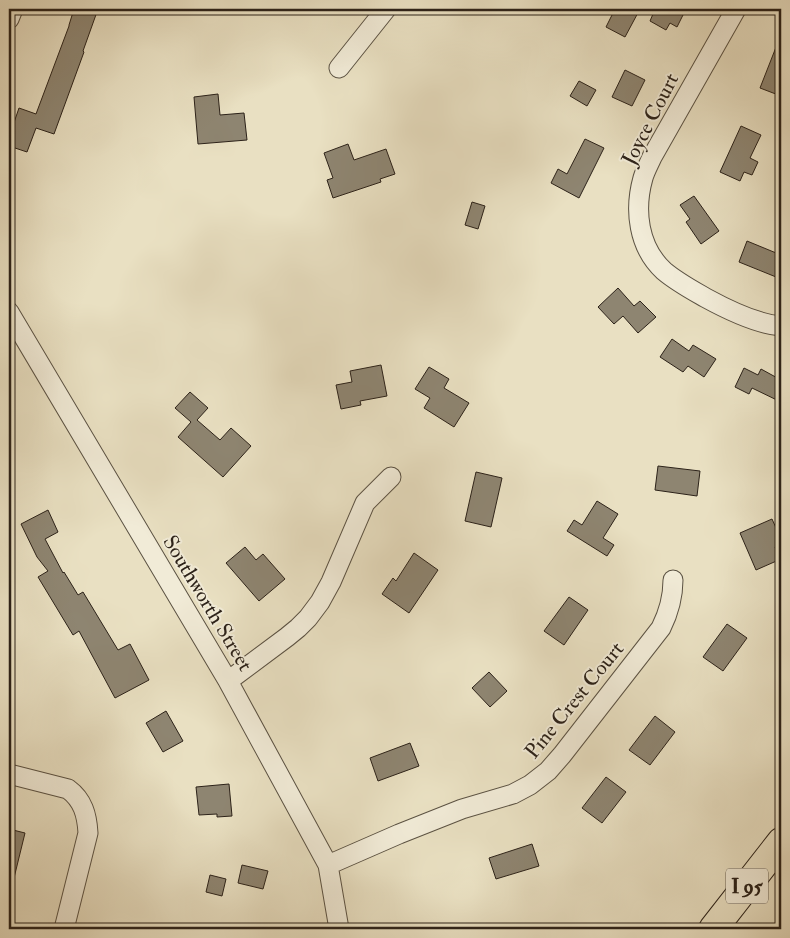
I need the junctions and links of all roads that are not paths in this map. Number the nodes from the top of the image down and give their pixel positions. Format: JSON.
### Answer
{"nodes":[{"id":1,"x":13,"y":9,"type":"edge"},
{"id":2,"x":386,"y":9,"type":"edge"},
{"id":3,"x":736,"y":9,"type":"edge"},
{"id":4,"x":9,"y":19,"type":"edge"},
{"id":5,"x":339,"y":68,"type":"dead end"},
{"id":6,"x":9,"y":312,"type":"edge"},
{"id":7,"x":781,"y":326,"type":"edge"},
{"id":8,"x":391,"y":477,"type":"dead end"},
{"id":9,"x":672,"y":580,"type":"dead end"},
{"id":10,"x":228,"y":681,"type":"junction"},
{"id":11,"x":9,"y":774,"type":"edge"},
{"id":12,"x":781,"y":842,"type":"edge"},
{"id":13,"x":328,"y":865,"type":"junction"},
{"id":14,"x":64,"y":929,"type":"edge"},
{"id":15,"x":339,"y":929,"type":"edge"},
{"id":16,"x":713,"y":929,"type":"edge"}],
"edges":[{"from":1,"to":4,"type":"street"},
{"from":2,"to":5,"type":"street"},
{"from":3,"to":7,"type":"street","name":"Joyce Court"},
{"from":6,"to":10,"type":"street","name":"Southworth Street"},
{"from":8,"to":10,"type":"street"},
{"from":9,"to":13,"type":"street","name":"Pine Crest Court"},
{"from":10,"to":13,"type":"street","name":"Southworth Street"},
{"from":11,"to":14,"type":"street"},
{"from":12,"to":16,"type":"highway","number":"I 95"},
{"from":13,"to":15,"type":"street","name":"Southworth Street"}]}
